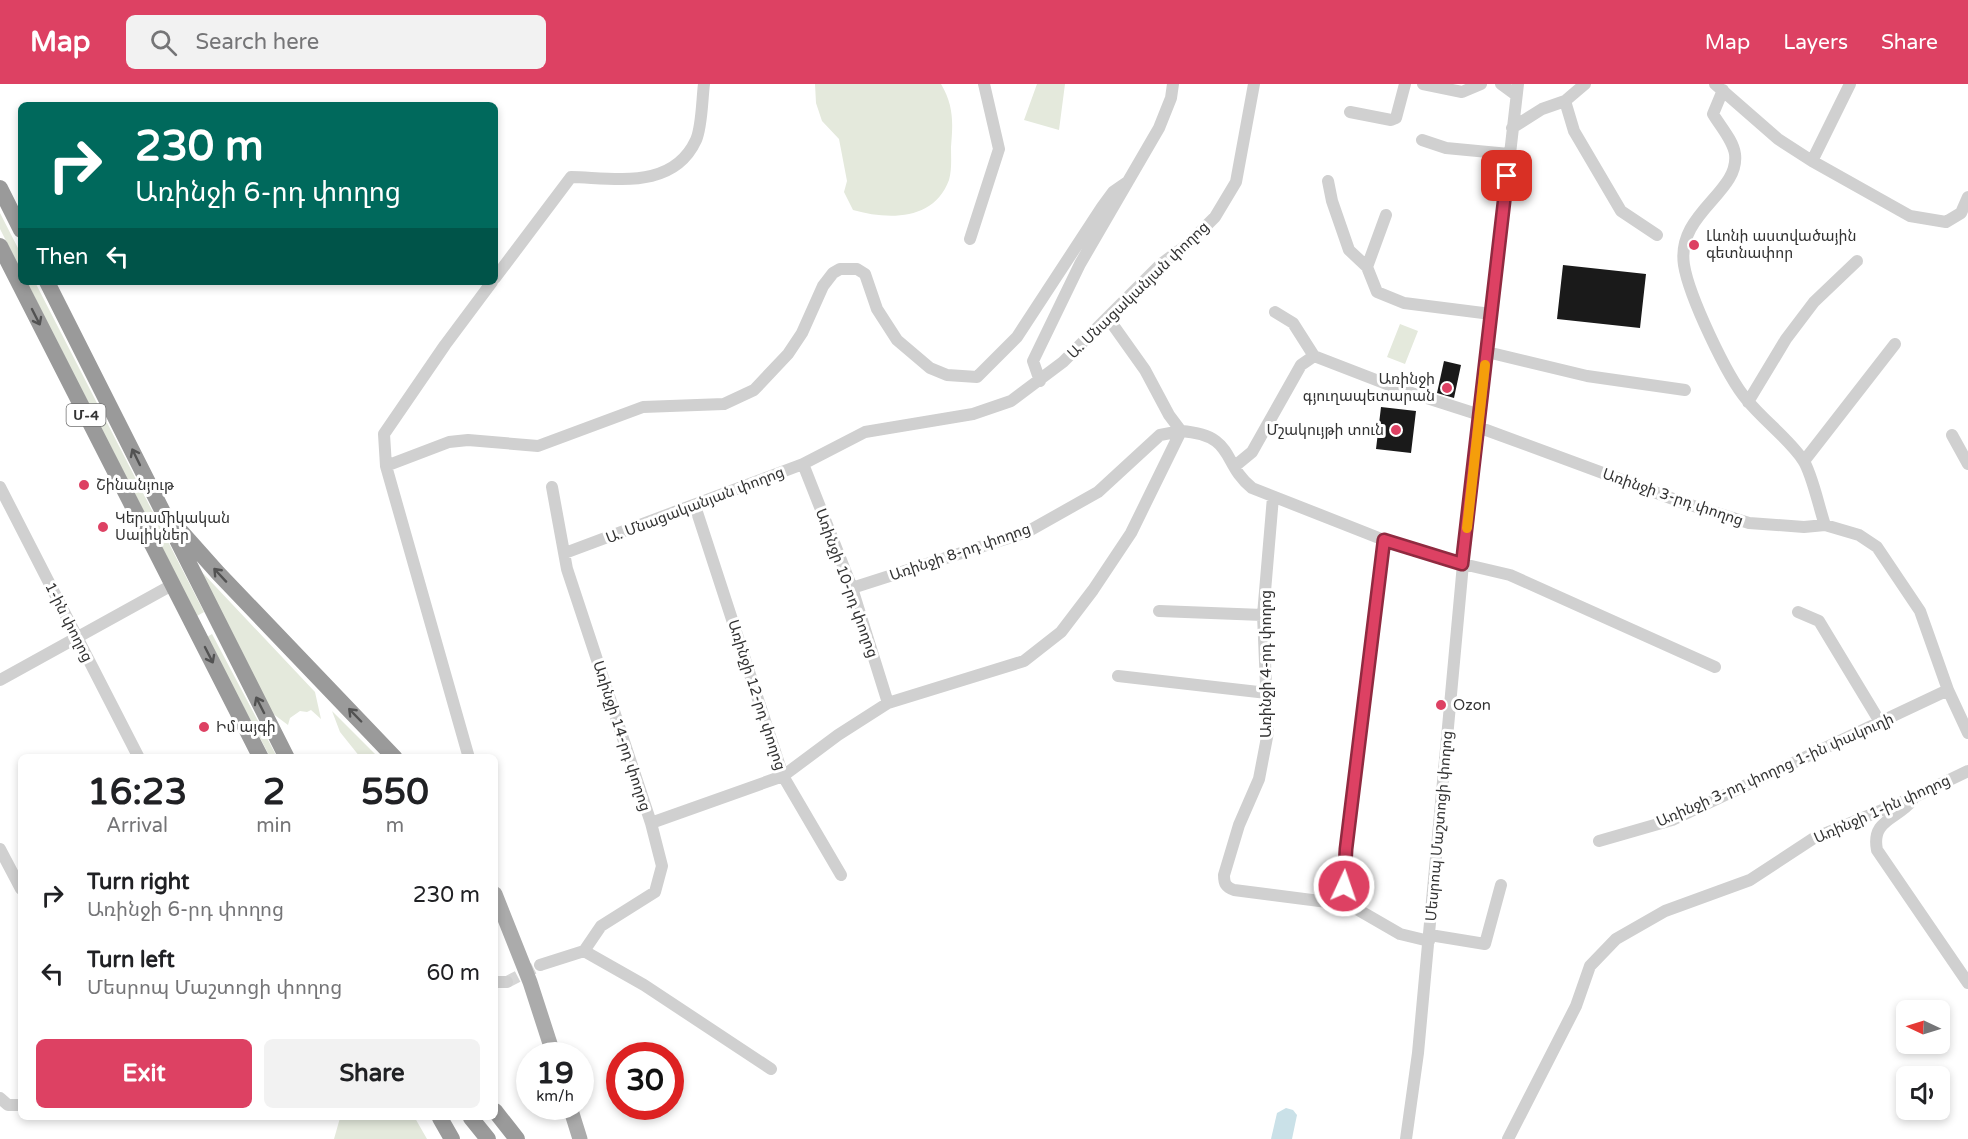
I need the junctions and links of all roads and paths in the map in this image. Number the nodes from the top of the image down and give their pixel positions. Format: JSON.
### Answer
{"nodes":[{"id":1,"x":704,"y":84,"type":"edge"},
{"id":2,"x":984,"y":84,"type":"edge"},
{"id":3,"x":1173,"y":84,"type":"edge"},
{"id":4,"x":1254,"y":84,"type":"edge"},
{"id":5,"x":1405,"y":84,"type":"edge"},
{"id":6,"x":1423,"y":84,"type":"edge"},
{"id":7,"x":1481,"y":84,"type":"edge"},
{"id":8,"x":1501,"y":84,"type":"edge"},
{"id":9,"x":1585,"y":84,"type":"edge"},
{"id":10,"x":1850,"y":84,"type":"edge"},
{"id":11,"x":1719,"y":87,"type":"edge"},
{"id":12,"x":1517,"y":89,"type":"edge"},
{"id":13,"x":1565,"y":101,"type":"junction"},
{"id":14,"x":1350,"y":112,"type":"dead end"},
{"id":15,"x":1512,"y":128,"type":"junction"},
{"id":16,"x":1422,"y":140,"type":"dead end"},
{"id":17,"x":1509,"y":154,"type":"junction"},
{"id":18,"x":1812,"y":161,"type":"junction"},
{"id":19,"x":1328,"y":181,"type":"dead end"},
{"id":20,"x":1126,"y":183,"type":"junction"},
{"id":21,"x":0,"y":188,"type":"edge"},
{"id":22,"x":1968,"y":197,"type":"edge"},
{"id":23,"x":1386,"y":215,"type":"dead end"},
{"id":24,"x":18,"y":224,"type":"edge"},
{"id":25,"x":1657,"y":236,"type":"dead end"},
{"id":26,"x":970,"y":239,"type":"dead end"},
{"id":27,"x":0,"y":246,"type":"edge"},
{"id":28,"x":1857,"y":261,"type":"dead end"},
{"id":29,"x":1367,"y":267,"type":"junction"},
{"id":30,"x":498,"y":274,"type":"edge"},
{"id":31,"x":18,"y":281,"type":"edge"},
{"id":32,"x":20,"y":285,"type":"edge"},
{"id":33,"x":49,"y":285,"type":"edge"},
{"id":34,"x":490,"y":285,"type":"edge"},
{"id":35,"x":1275,"y":312,"type":"dead end"},
{"id":36,"x":1491,"y":314,"type":"junction"},
{"id":37,"x":1108,"y":318,"type":"junction"},
{"id":38,"x":1896,"y":344,"type":"dead end"},
{"id":39,"x":1487,"y":352,"type":"junction"},
{"id":40,"x":1314,"y":356,"type":"junction"},
{"id":41,"x":1040,"y":381,"type":"junction"},
{"id":42,"x":1685,"y":390,"type":"dead end"},
{"id":43,"x":1748,"y":402,"type":"junction"},
{"id":44,"x":1479,"y":421,"type":"junction"},
{"id":45,"x":1181,"y":431,"type":"junction"},
{"id":46,"x":1952,"y":435,"type":"dead end"},
{"id":47,"x":1804,"y":461,"type":"junction"},
{"id":48,"x":803,"y":464,"type":"junction"},
{"id":49,"x":1968,"y":464,"type":"edge"},
{"id":50,"x":386,"y":466,"type":"junction"},
{"id":51,"x":1235,"y":466,"type":"junction"},
{"id":52,"x":0,"y":487,"type":"edge"},
{"id":53,"x":552,"y":487,"type":"dead end"},
{"id":54,"x":1273,"y":497,"type":"junction"},
{"id":55,"x":695,"y":506,"type":"junction"},
{"id":56,"x":162,"y":509,"type":"junction"},
{"id":57,"x":1825,"y":525,"type":"junction"},
{"id":58,"x":1384,"y":540,"type":"junction"},
{"id":59,"x":565,"y":553,"type":"junction"},
{"id":60,"x":1462,"y":564,"type":"junction"},
{"id":61,"x":172,"y":585,"type":"junction"},
{"id":62,"x":852,"y":588,"type":"junction"},
{"id":63,"x":1159,"y":611,"type":"dead end"},
{"id":64,"x":1798,"y":612,"type":"dead end"},
{"id":65,"x":1263,"y":615,"type":"junction"},
{"id":66,"x":217,"y":621,"type":"junction"},
{"id":67,"x":196,"y":631,"type":"junction"},
{"id":68,"x":78,"y":639,"type":"junction"},
{"id":69,"x":1715,"y":667,"type":"dead end"},
{"id":70,"x":1118,"y":676,"type":"dead end"},
{"id":71,"x":0,"y":680,"type":"edge"},
{"id":72,"x":1948,"y":690,"type":"junction"},
{"id":73,"x":1268,"y":693,"type":"junction"},
{"id":74,"x":888,"y":703,"type":"junction"},
{"id":75,"x":1880,"y":722,"type":"junction"},
{"id":76,"x":1968,"y":734,"type":"edge"},
{"id":77,"x":137,"y":754,"type":"edge"},
{"id":78,"x":259,"y":754,"type":"edge"},
{"id":79,"x":285,"y":754,"type":"edge"},
{"id":80,"x":391,"y":754,"type":"edge"},
{"id":81,"x":468,"y":754,"type":"edge"},
{"id":82,"x":1968,"y":771,"type":"edge"},
{"id":83,"x":783,"y":776,"type":"junction"},
{"id":84,"x":1916,"y":796,"type":"junction"},
{"id":85,"x":651,"y":823,"type":"junction"},
{"id":86,"x":1599,"y":841,"type":"dead end"},
{"id":87,"x":0,"y":849,"type":"edge"},
{"id":88,"x":841,"y":875,"type":"dead end"},
{"id":89,"x":18,"y":883,"type":"edge"},
{"id":90,"x":1501,"y":885,"type":"dead end"},
{"id":91,"x":498,"y":901,"type":"edge"},
{"id":92,"x":1343,"y":904,"type":"junction"},
{"id":93,"x":1429,"y":938,"type":"junction"},
{"id":94,"x":584,"y":951,"type":"junction"},
{"id":95,"x":540,"y":965,"type":"tunnel mouth"},
{"id":96,"x":1968,"y":983,"type":"edge"},
{"id":97,"x":549,"y":1042,"type":"edge"},
{"id":98,"x":771,"y":1069,"type":"dead end"},
{"id":99,"x":498,"y":1115,"type":"edge"},
{"id":100,"x":441,"y":1120,"type":"edge"},
{"id":101,"x":473,"y":1120,"type":"edge"},
{"id":102,"x":574,"y":1120,"type":"edge"},
{"id":103,"x":452,"y":1139,"type":"edge"},
{"id":104,"x":488,"y":1139,"type":"edge"},
{"id":105,"x":517,"y":1139,"type":"edge"},
{"id":106,"x":580,"y":1139,"type":"edge"},
{"id":107,"x":1406,"y":1139,"type":"edge"},
{"id":108,"x":1508,"y":1139,"type":"edge"}],
"edges":[{"from":1,"to":30,"type":"street"},
{"from":2,"to":26,"type":"street"},
{"from":3,"to":20,"type":"street"},
{"from":4,"to":37,"type":"street","name":"Ա. Մնացականյան փողոց"},
{"from":5,"to":14,"type":"street"},
{"from":6,"to":7,"type":"street"},
{"from":8,"to":12,"type":"street"},
{"from":9,"to":13,"type":"street"},
{"from":10,"to":18,"type":"street"},
{"from":11,"to":18,"type":"street"},
{"from":11,"to":43,"type":"street"},
{"from":12,"to":15,"type":"street","name":"Մեսրոպ Մաշտոցի փողոց"},
{"from":13,"to":15,"type":"street"},
{"from":13,"to":25,"type":"street"},
{"from":15,"to":17,"type":"street","name":"Մեսրոպ Մաշտոցի փողոց"},
{"from":16,"to":17,"type":"street"},
{"from":17,"to":36,"type":"street","name":"Մեսրոպ Մաշտոցի փողոց"},
{"from":18,"to":22,"type":"street"},
{"from":19,"to":29,"type":"street"},
{"from":20,"to":41,"type":"street"},
{"from":20,"to":50,"type":"street"},
{"from":21,"to":24,"type":"highway"},
{"from":23,"to":29,"type":"street"},
{"from":27,"to":31,"type":"highway","number":"Մ-4","one_way":true},
{"from":28,"to":43,"type":"street"},
{"from":29,"to":36,"type":"street"},
{"from":32,"to":61,"type":"highway","number":"Մ-4","one_way":true},
{"from":56,"to":33,"type":"highway","number":"Մ-4","one_way":true},
{"from":34,"to":50,"type":"street"},
{"from":35,"to":40,"type":"street"},
{"from":36,"to":39,"type":"street","name":"Մեսրոպ Մաշտոցի փողոց"},
{"from":37,"to":41,"type":"street","name":"Ա. Մնացականյան փողոց"},
{"from":37,"to":45,"type":"street"},
{"from":38,"to":47,"type":"street"},
{"from":39,"to":42,"type":"street"},
{"from":39,"to":44,"type":"street","name":"Մեսրոպ Մաշտոցի փողոց"},
{"from":40,"to":44,"type":"street","name":"Առինջի 3-րդ փողոց"},
{"from":40,"to":51,"type":"street"},
{"from":41,"to":48,"type":"street","name":"Ա. Մնացականյան փողոց"},
{"from":43,"to":47,"type":"street"},
{"from":44,"to":57,"type":"street","name":"Առինջի 3-րդ փողոց"},
{"from":44,"to":60,"type":"street","name":"Մեսրոպ Մաշտոցի փողոց"},
{"from":45,"to":51,"type":"street"},
{"from":45,"to":62,"type":"street","name":"Առինջի 8-րդ փողոց"},
{"from":45,"to":74,"type":"street"},
{"from":46,"to":49,"type":"street"},
{"from":47,"to":57,"type":"street"},
{"from":48,"to":55,"type":"street","name":"Ա. Մնացականյան փողոց"},
{"from":48,"to":62,"type":"street","name":"Առինջի 10-րդ փողոց"},
{"from":50,"to":81,"type":"street"},
{"from":51,"to":54,"type":"street"},
{"from":52,"to":68,"type":"street","name":"1-ին փողոց"},
{"from":53,"to":59,"type":"street","name":"Առինջի 14-րդ փողոց"},
{"from":54,"to":58,"type":"street"},
{"from":54,"to":65,"type":"street","name":"Առինջի 4-րդ փողոց"},
{"from":55,"to":59,"type":"street","name":"Ա. Մնացականյան փողոց"},
{"from":55,"to":83,"type":"street","name":"Առինջի 12-րդ փողոց"},
{"from":56,"to":66,"type":"highway","number":"Մ-4"},
{"from":80,"to":56,"type":"highway","one_way":true},
{"from":57,"to":72,"type":"street","name":"Առինջի 3-րդ փողոց"},
{"from":58,"to":60,"type":"street"},
{"from":58,"to":92,"type":"street"},
{"from":59,"to":85,"type":"street","name":"Առինջի 14-րդ փողոց"},
{"from":60,"to":69,"type":"street"},
{"from":60,"to":93,"type":"street","name":"Մեսրոպ Մաշտոցի փողոց"},
{"from":61,"to":67,"type":"highway","number":"Մ-4"},
{"from":61,"to":68,"type":"street"},
{"from":62,"to":74,"type":"street","name":"Առինջի 10-րդ փողոց"},
{"from":63,"to":65,"type":"street"},
{"from":64,"to":75,"type":"street"},
{"from":65,"to":73,"type":"street","name":"Առինջի 4-րդ փողոց"},
{"from":66,"to":67,"type":"highway"},
{"from":79,"to":66,"type":"highway","number":"Մ-4","one_way":true},
{"from":67,"to":78,"type":"highway","number":"Մ-4","one_way":true},
{"from":68,"to":71,"type":"street"},
{"from":68,"to":77,"type":"street","name":"1-ին փողոց"},
{"from":70,"to":73,"type":"street"},
{"from":72,"to":75,"type":"street","name":"Առինջի 3-րդ փողոց 1-ին փակուղի"},
{"from":72,"to":76,"type":"street","name":"Առինջի 3-րդ փողոց"},
{"from":73,"to":92,"type":"street","name":"Առինջի 4-րդ փողոց"},
{"from":74,"to":83,"type":"street"},
{"from":75,"to":86,"type":"street","name":"Առինջի 3-րդ փողոց 1-ին փակուղի"},
{"from":82,"to":84,"type":"street","name":"Առինջի 1-ին փողոց"},
{"from":83,"to":85,"type":"street"},
{"from":83,"to":88,"type":"street","name":"Առինջի 12-րդ փողոց"},
{"from":84,"to":96,"type":"street"},
{"from":84,"to":108,"type":"street","name":"Առինջի 1-ին փողոց"},
{"from":85,"to":94,"type":"street","name":"Առինջի 14-րդ փողոց"},
{"from":87,"to":89,"type":"street"},
{"from":90,"to":93,"type":"street"},
{"from":91,"to":97,"type":"main road"},
{"from":92,"to":93,"type":"street"},
{"from":93,"to":107,"type":"street","name":"Մեսրոպ Մաշտոցի փողոց"},
{"from":94,"to":95,"type":"street"},
{"from":94,"to":98,"type":"street"},
{"from":99,"to":105,"type":"highway"},
{"from":100,"to":103,"type":"highway"},
{"from":101,"to":104,"type":"highway"},
{"from":102,"to":106,"type":"main road"}]}
